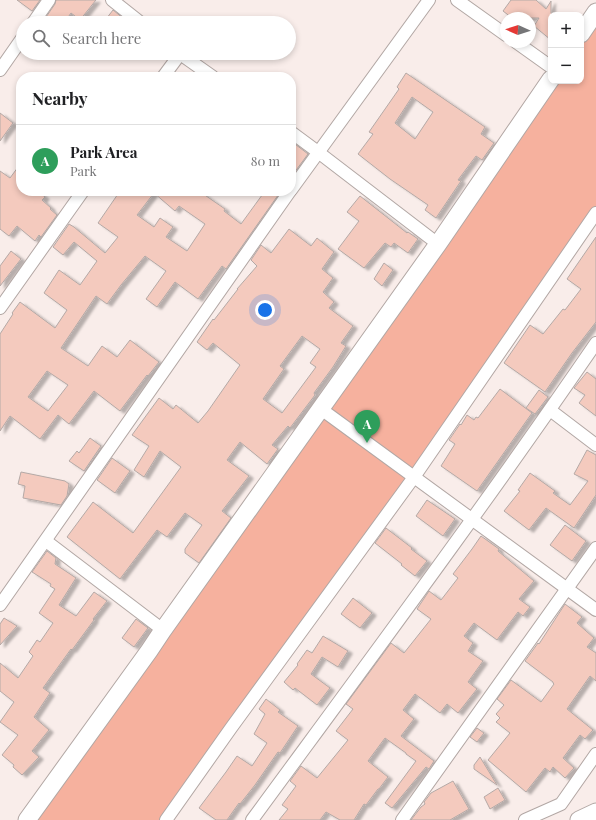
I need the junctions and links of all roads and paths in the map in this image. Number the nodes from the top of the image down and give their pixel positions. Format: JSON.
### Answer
{"nodes":[{"id":1,"x":49,"y":0,"type":"edge"},
{"id":2,"x":112,"y":0,"type":"edge"},
{"id":3,"x":429,"y":0,"type":"edge"},
{"id":4,"x":457,"y":0,"type":"edge"},
{"id":5,"x":596,"y":12,"type":"edge"},
{"id":6,"x":38,"y":16,"type":"edge"},
{"id":7,"x":132,"y":16,"type":"edge"},
{"id":8,"x":584,"y":30,"type":"edge"},
{"id":9,"x":500,"y":31,"type":"edge"},
{"id":10,"x":16,"y":47,"type":"edge"},
{"id":11,"x":524,"y":48,"type":"edge"},
{"id":12,"x":175,"y":60,"type":"edge"},
{"id":13,"x":190,"y":60,"type":"edge"},
{"id":14,"x":548,"y":65,"type":"edge"},
{"id":15,"x":0,"y":70,"type":"edge"},
{"id":16,"x":167,"y":72,"type":"edge"},
{"id":17,"x":206,"y":72,"type":"edge"},
{"id":18,"x":548,"y":83,"type":"edge"},
{"id":19,"x":296,"y":136,"type":"edge"},
{"id":20,"x":318,"y":152,"type":"junction"},
{"id":21,"x":296,"y":184,"type":"edge"},
{"id":22,"x":79,"y":196,"type":"edge"},
{"id":23,"x":288,"y":196,"type":"edge"},
{"id":24,"x":596,"y":213,"type":"edge"},
{"id":25,"x":438,"y":244,"type":"junction"},
{"id":26,"x":0,"y":308,"type":"edge"},
{"id":27,"x":596,"y":343,"type":"edge"},
{"id":28,"x":321,"y":408,"type":"junction"},
{"id":29,"x":550,"y":410,"type":"junction"},
{"id":30,"x":596,"y":445,"type":"edge"},
{"id":31,"x":414,"y":476,"type":"junction"},
{"id":32,"x":472,"y":519,"type":"junction"},
{"id":33,"x":46,"y":541,"type":"junction"},
{"id":34,"x":596,"y":548,"type":"edge"},
{"id":35,"x":568,"y":589,"type":"junction"},
{"id":36,"x":0,"y":605,"type":"edge"},
{"id":37,"x":596,"y":610,"type":"edge"},
{"id":38,"x":163,"y":630,"type":"junction"},
{"id":39,"x":596,"y":754,"type":"edge"},
{"id":40,"x":596,"y":812,"type":"edge"},
{"id":41,"x":27,"y":820,"type":"edge"},
{"id":42,"x":166,"y":820,"type":"edge"},
{"id":43,"x":252,"y":820,"type":"edge"},
{"id":44,"x":402,"y":820,"type":"edge"},
{"id":45,"x":526,"y":820,"type":"edge"},
{"id":46,"x":579,"y":820,"type":"edge"}],
"edges":[{"from":1,"to":6,"type":"street"},
{"from":2,"to":7,"type":"street"},
{"from":3,"to":20,"type":"street"},
{"from":4,"to":9,"type":"street"},
{"from":5,"to":8,"type":"street"},
{"from":10,"to":15,"type":"street"},
{"from":11,"to":14,"type":"street"},
{"from":12,"to":16,"type":"street"},
{"from":13,"to":17,"type":"street"},
{"from":18,"to":25,"type":"street"},
{"from":19,"to":20,"type":"street"},
{"from":20,"to":21,"type":"street"},
{"from":20,"to":25,"type":"street"},
{"from":22,"to":26,"type":"street"},
{"from":23,"to":33,"type":"street"},
{"from":24,"to":31,"type":"street"},
{"from":25,"to":28,"type":"street"},
{"from":27,"to":29,"type":"street"},
{"from":28,"to":31,"type":"street"},
{"from":28,"to":38,"type":"street"},
{"from":29,"to":30,"type":"street"},
{"from":29,"to":32,"type":"street"},
{"from":31,"to":32,"type":"street"},
{"from":31,"to":42,"type":"street"},
{"from":32,"to":35,"type":"street"},
{"from":32,"to":43,"type":"street"},
{"from":33,"to":36,"type":"street"},
{"from":33,"to":38,"type":"street"},
{"from":34,"to":35,"type":"street"},
{"from":35,"to":37,"type":"street"},
{"from":35,"to":44,"type":"street"},
{"from":38,"to":41,"type":"street"},
{"from":39,"to":45,"type":"street"},
{"from":40,"to":46,"type":"street"}]}
